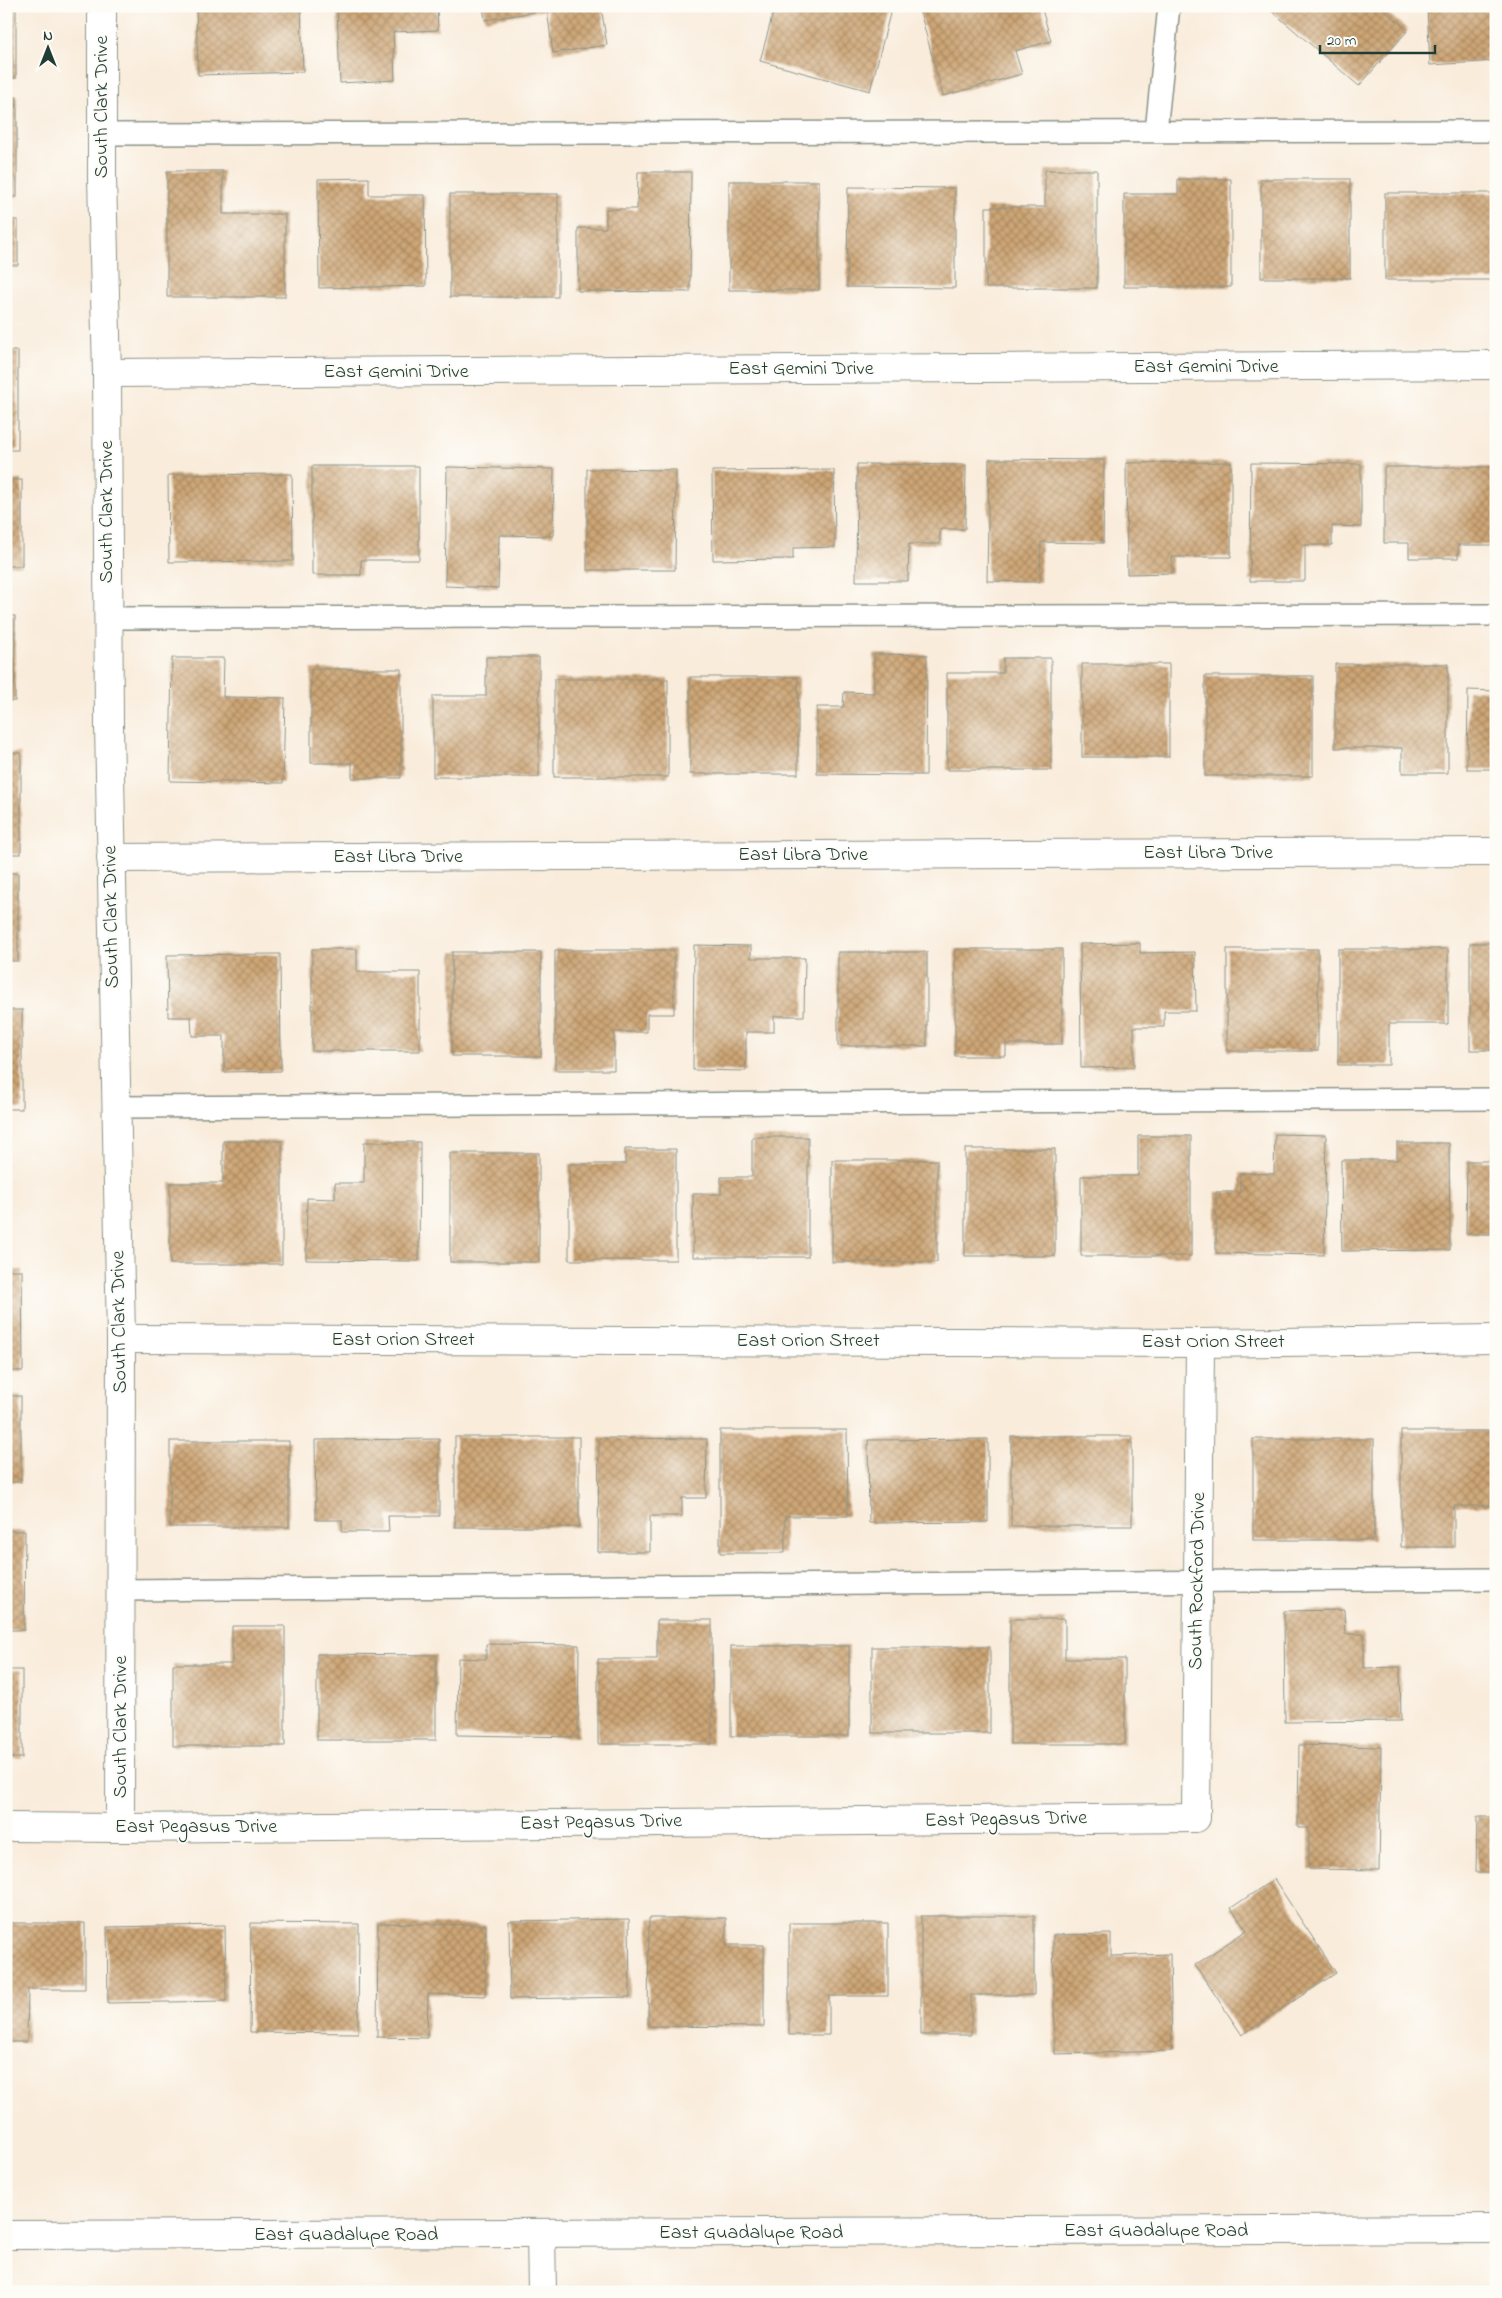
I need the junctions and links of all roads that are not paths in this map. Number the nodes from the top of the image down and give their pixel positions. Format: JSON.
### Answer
{"nodes":[{"id":1,"x":102,"y":6,"type":"edge"},
{"id":2,"x":1169,"y":6,"type":"edge"},
{"id":3,"x":1156,"y":131,"type":"junction"},
{"id":4,"x":1496,"y":131,"type":"edge"},
{"id":5,"x":102,"y":134,"type":"junction"},
{"id":6,"x":1496,"y":365,"type":"edge"},
{"id":7,"x":107,"y":373,"type":"junction"},
{"id":8,"x":1496,"y":615,"type":"edge"},
{"id":9,"x":108,"y":618,"type":"junction"},
{"id":10,"x":1496,"y":852,"type":"edge"},
{"id":11,"x":111,"y":858,"type":"junction"},
{"id":12,"x":1496,"y":1099,"type":"edge"},
{"id":13,"x":116,"y":1107,"type":"junction"},
{"id":14,"x":121,"y":1339,"type":"junction"},
{"id":15,"x":1496,"y":1339,"type":"edge"},
{"id":16,"x":1200,"y":1343,"type":"junction"},
{"id":17,"x":1496,"y":1579,"type":"edge"},
{"id":18,"x":1198,"y":1582,"type":"junction"},
{"id":19,"x":121,"y":1590,"type":"junction"},
{"id":20,"x":1196,"y":1818,"type":"joint"},
{"id":21,"x":6,"y":1826,"type":"edge"},
{"id":22,"x":120,"y":1828,"type":"junction"},
{"id":23,"x":1496,"y":2229,"type":"edge"},
{"id":24,"x":542,"y":2234,"type":"junction"},
{"id":25,"x":6,"y":2235,"type":"edge"},
{"id":26,"x":542,"y":2292,"type":"edge"}],
"edges":[{"from":1,"to":5,"type":"street","name":"South Clark Drive"},
{"from":2,"to":3,"type":"lane"},
{"from":3,"to":4,"type":"lane"},
{"from":3,"to":5,"type":"lane"},
{"from":5,"to":7,"type":"street","name":"South Clark Drive"},
{"from":6,"to":7,"type":"street","name":"East Gemini Drive"},
{"from":7,"to":9,"type":"street","name":"South Clark Drive"},
{"from":8,"to":9,"type":"lane"},
{"from":9,"to":11,"type":"street","name":"South Clark Drive"},
{"from":10,"to":11,"type":"street","name":"East Libra Drive"},
{"from":11,"to":13,"type":"street","name":"South Clark Drive"},
{"from":12,"to":13,"type":"lane"},
{"from":13,"to":14,"type":"street","name":"South Clark Drive"},
{"from":14,"to":16,"type":"street","name":"East Orion Street"},
{"from":14,"to":19,"type":"street","name":"South Clark Drive"},
{"from":15,"to":16,"type":"street","name":"East Orion Street"},
{"from":16,"to":18,"type":"street","name":"South Rockford Drive"},
{"from":17,"to":18,"type":"lane"},
{"from":18,"to":19,"type":"lane"},
{"from":18,"to":20,"type":"street","name":"South Rockford Drive"},
{"from":19,"to":22,"type":"street","name":"South Clark Drive"},
{"from":20,"to":22,"type":"street","name":"East Pegasus Drive"},
{"from":21,"to":22,"type":"street","name":"East Pegasus Drive"},
{"from":23,"to":24,"type":"street","name":"East Guadalupe Road"},
{"from":24,"to":25,"type":"street","name":"East Guadalupe Road"},
{"from":24,"to":26,"type":"street"}]}
